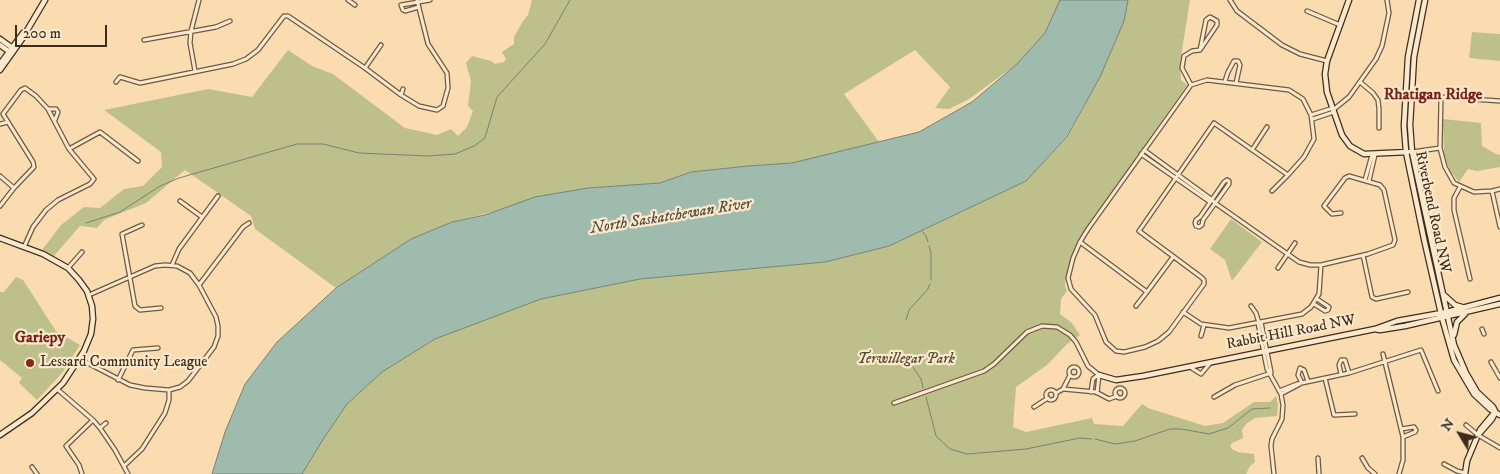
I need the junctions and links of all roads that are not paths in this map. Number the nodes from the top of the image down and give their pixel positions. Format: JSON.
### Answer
{"nodes":[{"id":1,"x":44,"y":0,"type":"edge"},
{"id":2,"x":199,"y":0,"type":"edge"},
{"id":3,"x":348,"y":0,"type":"edge"},
{"id":4,"x":430,"y":0,"type":"edge"},
{"id":5,"x":1230,"y":0,"type":"edge"},
{"id":6,"x":1349,"y":0,"type":"edge"},
{"id":7,"x":1386,"y":0,"type":"edge"},
{"id":8,"x":1419,"y":0,"type":"edge"},
{"id":9,"x":1425,"y":0,"type":"edge"},
{"id":10,"x":418,"y":3,"type":"edge"},
{"id":11,"x":355,"y":5,"type":"dead end"},
{"id":12,"x":1307,"y":11,"type":"dead end"},
{"id":13,"x":230,"y":21,"type":"dead end"},
{"id":14,"x":1340,"y":26,"type":"junction"},
{"id":15,"x":191,"y":31,"type":"junction"},
{"id":16,"x":0,"y":39,"type":"edge"},
{"id":17,"x":144,"y":40,"type":"dead end"},
{"id":18,"x":0,"y":45,"type":"edge"},
{"id":19,"x":381,"y":45,"type":"dead end"},
{"id":20,"x":1200,"y":50,"type":"junction"},
{"id":21,"x":12,"y":51,"type":"junction"},
{"id":22,"x":1327,"y":61,"type":"junction"},
{"id":23,"x":0,"y":64,"type":"edge"},
{"id":24,"x":365,"y":68,"type":"junction"},
{"id":25,"x":0,"y":70,"type":"edge"},
{"id":26,"x":195,"y":71,"type":"junction"},
{"id":27,"x":116,"y":82,"type":"dead end"},
{"id":28,"x":1225,"y":82,"type":"junction"},
{"id":29,"x":1360,"y":82,"type":"junction"},
{"id":30,"x":1236,"y":83,"type":"junction"},
{"id":31,"x":1191,"y":85,"type":"junction"},
{"id":32,"x":403,"y":89,"type":"dead end"},
{"id":33,"x":401,"y":95,"type":"junction"},
{"id":34,"x":1500,"y":100,"type":"edge"},
{"id":35,"x":48,"y":110,"type":"junction"},
{"id":36,"x":1333,"y":110,"type":"junction"},
{"id":37,"x":2,"y":116,"type":"edge"},
{"id":38,"x":1312,"y":117,"type":"junction"},
{"id":39,"x":55,"y":120,"type":"junction"},
{"id":40,"x":8,"y":122,"type":"junction"},
{"id":41,"x":0,"y":124,"type":"edge"},
{"id":42,"x":1267,"y":127,"type":"dead end"},
{"id":43,"x":1379,"y":128,"type":"dead end"},
{"id":44,"x":1440,"y":148,"type":"junction"},
{"id":45,"x":70,"y":149,"type":"junction"},
{"id":46,"x":1144,"y":150,"type":"junction"},
{"id":47,"x":1252,"y":150,"type":"junction"},
{"id":48,"x":1409,"y":152,"type":"junction"},
{"id":49,"x":1141,"y":154,"type":"junction"},
{"id":50,"x":1373,"y":155,"type":"junction"},
{"id":51,"x":138,"y":160,"type":"dead end"},
{"id":52,"x":1288,"y":175,"type":"junction"},
{"id":53,"x":0,"y":176,"type":"edge"},
{"id":54,"x":1176,"y":176,"type":"junction"},
{"id":55,"x":1367,"y":181,"type":"junction"},
{"id":56,"x":1460,"y":187,"type":"junction"},
{"id":57,"x":14,"y":188,"type":"junction"},
{"id":58,"x":1500,"y":189,"type":"edge"},
{"id":59,"x":1272,"y":191,"type":"dead end"},
{"id":60,"x":1492,"y":191,"type":"junction"},
{"id":61,"x":218,"y":196,"type":"dead end"},
{"id":62,"x":1210,"y":200,"type":"junction"},
{"id":63,"x":180,"y":201,"type":"dead end"},
{"id":64,"x":1215,"y":203,"type":"junction"},
{"id":65,"x":0,"y":206,"type":"edge"},
{"id":66,"x":1340,"y":213,"type":"dead end"},
{"id":67,"x":202,"y":216,"type":"junction"},
{"id":68,"x":250,"y":223,"type":"dead end"},
{"id":69,"x":142,"y":225,"type":"dead end"},
{"id":70,"x":1500,"y":227,"type":"edge"},
{"id":71,"x":0,"y":238,"type":"edge"},
{"id":72,"x":1080,"y":242,"type":"junction"},
{"id":73,"x":1295,"y":244,"type":"dead end"},
{"id":74,"x":24,"y":246,"type":"junction"},
{"id":75,"x":82,"y":252,"type":"dead end"},
{"id":76,"x":1287,"y":254,"type":"junction"},
{"id":77,"x":1363,"y":255,"type":"junction"},
{"id":78,"x":1173,"y":257,"type":"junction"},
{"id":79,"x":1321,"y":264,"type":"junction"},
{"id":80,"x":172,"y":265,"type":"junction"},
{"id":81,"x":68,"y":268,"type":"junction"},
{"id":82,"x":1278,"y":268,"type":"dead end"},
{"id":83,"x":129,"y":277,"type":"junction"},
{"id":84,"x":1470,"y":279,"type":"dead end"},
{"id":85,"x":199,"y":285,"type":"junction"},
{"id":86,"x":1147,"y":292,"type":"junction"},
{"id":87,"x":1408,"y":292,"type":"dead end"},
{"id":88,"x":1442,"y":292,"type":"junction"},
{"id":89,"x":88,"y":295,"type":"junction"},
{"id":90,"x":1500,"y":298,"type":"edge"},
{"id":91,"x":1317,"y":299,"type":"junction"},
{"id":92,"x":1314,"y":304,"type":"junction"},
{"id":93,"x":1500,"y":304,"type":"edge"},
{"id":94,"x":1136,"y":306,"type":"dead end"},
{"id":95,"x":1251,"y":306,"type":"dead end"},
{"id":96,"x":161,"y":308,"type":"dead end"},
{"id":97,"x":1467,"y":310,"type":"junction"},
{"id":98,"x":1183,"y":312,"type":"junction"},
{"id":99,"x":1447,"y":314,"type":"junction"},
{"id":100,"x":1441,"y":315,"type":"junction"},
{"id":101,"x":1259,"y":323,"type":"junction"},
{"id":102,"x":1204,"y":325,"type":"junction"},
{"id":103,"x":1482,"y":329,"type":"dead end"},
{"id":104,"x":1484,"y":334,"type":"dead end"},
{"id":105,"x":1201,"y":336,"type":"dead end"},
{"id":106,"x":1454,"y":345,"type":"junction"},
{"id":107,"x":158,"y":348,"type":"dead end"},
{"id":108,"x":1265,"y":350,"type":"junction"},
{"id":109,"x":1383,"y":354,"type":"dead end"},
{"id":110,"x":80,"y":359,"type":"junction"},
{"id":111,"x":1212,"y":362,"type":"junction"},
{"id":112,"x":1384,"y":362,"type":"junction"},
{"id":113,"x":1491,"y":362,"type":"dead end"},
{"id":114,"x":1190,"y":366,"type":"junction"},
{"id":115,"x":1271,"y":373,"type":"junction"},
{"id":116,"x":1348,"y":373,"type":"junction"},
{"id":117,"x":1341,"y":374,"type":"junction"},
{"id":118,"x":1070,"y":375,"type":"dead end"},
{"id":119,"x":1099,"y":375,"type":"junction"},
{"id":120,"x":1325,"y":378,"type":"junction"},
{"id":121,"x":1500,"y":378,"type":"edge"},
{"id":122,"x":118,"y":380,"type":"junction"},
{"id":123,"x":1308,"y":381,"type":"junction"},
{"id":124,"x":1301,"y":383,"type":"junction"},
{"id":125,"x":1063,"y":388,"type":"junction"},
{"id":126,"x":58,"y":389,"type":"junction"},
{"id":127,"x":169,"y":390,"type":"junction"},
{"id":128,"x":1438,"y":391,"type":"dead end"},
{"id":129,"x":1091,"y":392,"type":"junction"},
{"id":130,"x":1280,"y":392,"type":"junction"},
{"id":131,"x":1056,"y":393,"type":"junction"},
{"id":132,"x":1097,"y":393,"type":"junction"},
{"id":133,"x":1117,"y":396,"type":"dead end"},
{"id":134,"x":1214,"y":397,"type":"dead end"},
{"id":135,"x":1048,"y":398,"type":"junction"},
{"id":136,"x":894,"y":403,"type":"dead end"},
{"id":137,"x":1034,"y":406,"type":"dead end"},
{"id":138,"x":1356,"y":414,"type":"dead end"},
{"id":139,"x":1498,"y":414,"type":"edge"},
{"id":140,"x":94,"y":420,"type":"junction"},
{"id":141,"x":106,"y":424,"type":"dead end"},
{"id":142,"x":1466,"y":425,"type":"dead end"},
{"id":143,"x":100,"y":428,"type":"junction"},
{"id":144,"x":1401,"y":428,"type":"junction"},
{"id":145,"x":0,"y":434,"type":"edge"},
{"id":146,"x":1478,"y":435,"type":"junction"},
{"id":147,"x":1403,"y":436,"type":"junction"},
{"id":148,"x":1500,"y":448,"type":"edge"},
{"id":149,"x":1318,"y":458,"type":"dead end"},
{"id":150,"x":1362,"y":458,"type":"dead end"},
{"id":151,"x":1444,"y":464,"type":"dead end"},
{"id":152,"x":124,"y":466,"type":"junction"},
{"id":153,"x":32,"y":467,"type":"dead end"},
{"id":154,"x":1465,"y":473,"type":"edge"},
{"id":155,"x":36,"y":474,"type":"edge"},
{"id":156,"x":82,"y":474,"type":"edge"},
{"id":157,"x":128,"y":474,"type":"edge"},
{"id":158,"x":1274,"y":474,"type":"edge"},
{"id":159,"x":1320,"y":474,"type":"edge"},
{"id":160,"x":1375,"y":474,"type":"edge"},
{"id":161,"x":1399,"y":474,"type":"edge"}],
"edges":[{"from":1,"to":21,"type":"main road"},
{"from":2,"to":15,"type":"street"},
{"from":3,"to":11,"type":"street"},
{"from":4,"to":10,"type":"street"},
{"from":5,"to":22,"type":"street"},
{"from":6,"to":14,"type":"main road"},
{"from":7,"to":29,"type":"street"},
{"from":8,"to":48,"type":"main road","name":"Riverbend Road NW"},
{"from":9,"to":48,"type":"main road","name":"Riverbend Road NW"},
{"from":10,"to":33,"type":"street"},
{"from":12,"to":14,"type":"street"},
{"from":13,"to":15,"type":"street"},
{"from":14,"to":22,"type":"main road"},
{"from":15,"to":17,"type":"street"},
{"from":15,"to":26,"type":"street"},
{"from":16,"to":21,"type":"main road"},
{"from":18,"to":21,"type":"main road"},
{"from":19,"to":24,"type":"street"},
{"from":20,"to":20,"type":"street"},
{"from":20,"to":31,"type":"street"},
{"from":21,"to":23,"type":"main road"},
{"from":21,"to":25,"type":"main road"},
{"from":22,"to":36,"type":"main road"},
{"from":24,"to":26,"type":"street"},
{"from":24,"to":33,"type":"street"},
{"from":26,"to":27,"type":"street"},
{"from":28,"to":30,"type":"street"},
{"from":28,"to":30,"type":"street"},
{"from":28,"to":31,"type":"street"},
{"from":29,"to":36,"type":"street"},
{"from":29,"to":43,"type":"street"},
{"from":30,"to":38,"type":"street"},
{"from":31,"to":46,"type":"street"},
{"from":32,"to":33,"type":"street"},
{"from":34,"to":44,"type":"street"},
{"from":35,"to":37,"type":"street"},
{"from":35,"to":39,"type":"street"},
{"from":35,"to":39,"type":"street"},
{"from":36,"to":38,"type":"street"},
{"from":36,"to":50,"type":"main road"},
{"from":37,"to":40,"type":"street"},
{"from":38,"to":52,"type":"street"},
{"from":39,"to":45,"type":"street"},
{"from":40,"to":41,"type":"street"},
{"from":40,"to":57,"type":"street"},
{"from":42,"to":47,"type":"street"},
{"from":44,"to":48,"type":"street"},
{"from":44,"to":56,"type":"street"},
{"from":45,"to":51,"type":"street"},
{"from":45,"to":74,"type":"street"},
{"from":46,"to":49,"type":"street"},
{"from":46,"to":54,"type":"street"},
{"from":47,"to":52,"type":"street"},
{"from":47,"to":54,"type":"street"},
{"from":48,"to":50,"type":"main road"},
{"from":48,"to":88,"type":"main road","name":"Riverbend Road NW"},
{"from":48,"to":100,"type":"main road","name":"Riverbend Road NW"},
{"from":49,"to":54,"type":"street"},
{"from":49,"to":72,"type":"street"},
{"from":50,"to":55,"type":"street"},
{"from":52,"to":59,"type":"street"},
{"from":53,"to":57,"type":"street"},
{"from":54,"to":62,"type":"street"},
{"from":54,"to":78,"type":"street"},
{"from":55,"to":66,"type":"street"},
{"from":55,"to":77,"type":"street"},
{"from":56,"to":60,"type":"street"},
{"from":56,"to":84,"type":"street"},
{"from":57,"to":65,"type":"street"},
{"from":58,"to":60,"type":"street"},
{"from":60,"to":70,"type":"street"},
{"from":61,"to":67,"type":"street"},
{"from":62,"to":64,"type":"street"},
{"from":62,"to":64,"type":"street"},
{"from":62,"to":64,"type":"street"},
{"from":63,"to":67,"type":"street"},
{"from":64,"to":76,"type":"street"},
{"from":67,"to":80,"type":"street"},
{"from":68,"to":85,"type":"street"},
{"from":69,"to":83,"type":"street"},
{"from":71,"to":74,"type":"main road"},
{"from":72,"to":86,"type":"street"},
{"from":72,"to":98,"type":"street"},
{"from":73,"to":76,"type":"street"},
{"from":74,"to":81,"type":"main road"},
{"from":75,"to":81,"type":"street"},
{"from":76,"to":79,"type":"street"},
{"from":76,"to":82,"type":"street"},
{"from":77,"to":79,"type":"street"},
{"from":77,"to":87,"type":"street"},
{"from":78,"to":86,"type":"street"},
{"from":78,"to":98,"type":"street"},
{"from":79,"to":91,"type":"street"},
{"from":80,"to":83,"type":"street"},
{"from":80,"to":85,"type":"street"},
{"from":81,"to":89,"type":"main road"},
{"from":83,"to":89,"type":"street"},
{"from":83,"to":96,"type":"street"},
{"from":85,"to":127,"type":"street"},
{"from":86,"to":94,"type":"street"},
{"from":88,"to":97,"type":"main road"},
{"from":88,"to":99,"type":"main road","name":"Riverbend Road NW"},
{"from":89,"to":110,"type":"main road"},
{"from":90,"to":97,"type":"main road","name":"Rabbit Hill Road NW"},
{"from":91,"to":92,"type":"street"},
{"from":91,"to":92,"type":"street"},
{"from":92,"to":101,"type":"street"},
{"from":93,"to":97,"type":"main road","name":"Rabbit Hill Road NW"},
{"from":95,"to":101,"type":"street"},
{"from":97,"to":99,"type":"main road","name":"Rabbit Hill Road NW"},
{"from":97,"to":106,"type":"main road"},
{"from":98,"to":102,"type":"street"},
{"from":99,"to":100,"type":"main road","name":"Rabbit Hill Road NW"},
{"from":99,"to":106,"type":"main road","name":"Riverbend Road NW"},
{"from":100,"to":108,"type":"main road","name":"Rabbit Hill Road NW"},
{"from":100,"to":139,"type":"main road","name":"Riverbend Road NW"},
{"from":101,"to":102,"type":"street"},
{"from":101,"to":108,"type":"street"},
{"from":102,"to":105,"type":"street"},
{"from":103,"to":104,"type":"street"},
{"from":106,"to":139,"type":"main road","name":"Riverbend Road NW"},
{"from":107,"to":122,"type":"street"},
{"from":108,"to":111,"type":"main road","name":"Rabbit Hill Road NW"},
{"from":108,"to":115,"type":"street"},
{"from":109,"to":112,"type":"street"},
{"from":110,"to":122,"type":"street"},
{"from":110,"to":126,"type":"main road"},
{"from":111,"to":114,"type":"main road","name":"Rabbit Hill Road NW"},
{"from":111,"to":114,"type":"street","name":"Rabbit Hill Road NW"},
{"from":112,"to":116,"type":"street"},
{"from":112,"to":128,"type":"street"},
{"from":112,"to":144,"type":"street"},
{"from":113,"to":121,"type":"street"},
{"from":114,"to":119,"type":"main road","name":"Rabbit Hill Road NW"},
{"from":115,"to":130,"type":"street"},
{"from":115,"to":134,"type":"street"},
{"from":116,"to":117,"type":"street"},
{"from":116,"to":117,"type":"street"},
{"from":117,"to":120,"type":"street"},
{"from":118,"to":125,"type":"street"},
{"from":119,"to":129,"type":"street"},
{"from":119,"to":132,"type":"street"},
{"from":119,"to":136,"type":"street"},
{"from":120,"to":123,"type":"street"},
{"from":120,"to":138,"type":"street"},
{"from":122,"to":127,"type":"street"},
{"from":123,"to":124,"type":"street"},
{"from":123,"to":124,"type":"street"},
{"from":124,"to":130,"type":"street"},
{"from":125,"to":129,"type":"street"},
{"from":125,"to":131,"type":"street"},
{"from":126,"to":140,"type":"street"},
{"from":126,"to":145,"type":"main road"},
{"from":127,"to":152,"type":"street"},
{"from":129,"to":132,"type":"street"},
{"from":130,"to":158,"type":"street"},
{"from":131,"to":135,"type":"street"},
{"from":131,"to":135,"type":"street"},
{"from":132,"to":133,"type":"street"},
{"from":135,"to":137,"type":"street"},
{"from":139,"to":146,"type":"main road"},
{"from":140,"to":143,"type":"street"},
{"from":140,"to":156,"type":"street"},
{"from":141,"to":143,"type":"street"},
{"from":142,"to":146,"type":"street"},
{"from":143,"to":152,"type":"street"},
{"from":144,"to":147,"type":"street"},
{"from":144,"to":147,"type":"street"},
{"from":146,"to":148,"type":"street"},
{"from":146,"to":154,"type":"main road"},
{"from":147,"to":161,"type":"street"},
{"from":149,"to":159,"type":"street"},
{"from":150,"to":160,"type":"street"},
{"from":151,"to":154,"type":"street"},
{"from":152,"to":157,"type":"street"},
{"from":153,"to":155,"type":"street"}]}
